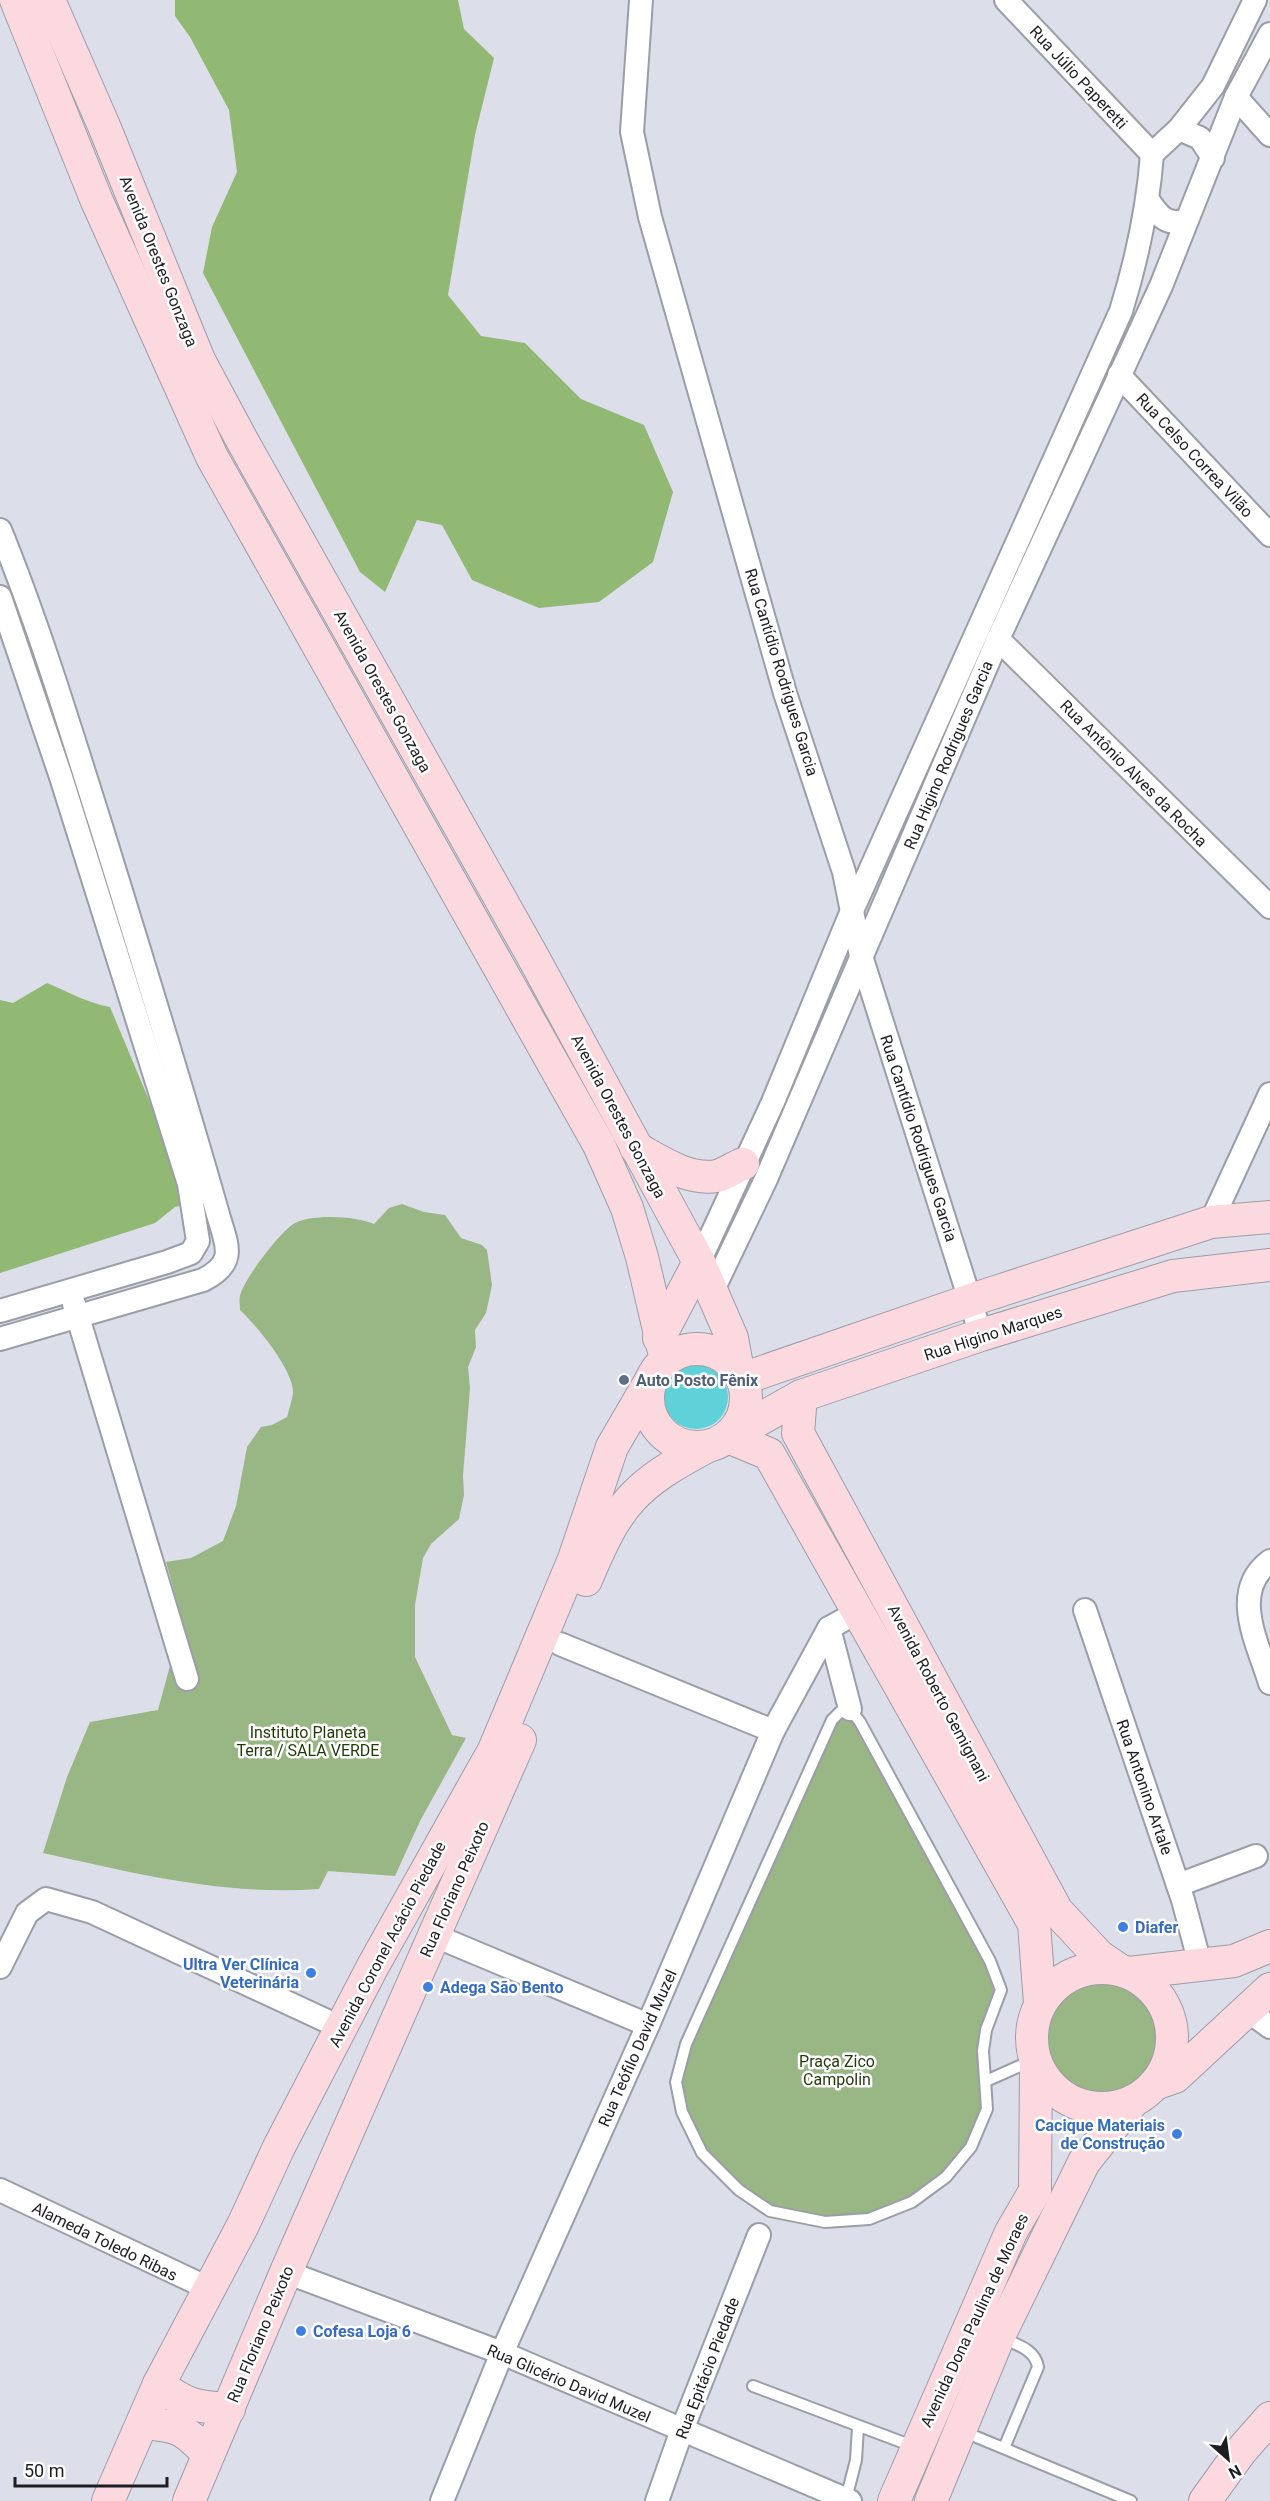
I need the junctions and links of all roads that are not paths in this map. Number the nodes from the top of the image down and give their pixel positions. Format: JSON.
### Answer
{"nodes":[{"id":1,"x":16,"y":0,"type":"edge"},
{"id":2,"x":49,"y":0,"type":"edge"},
{"id":3,"x":641,"y":0,"type":"edge"},
{"id":4,"x":1006,"y":0,"type":"edge"},
{"id":5,"x":1255,"y":0,"type":"edge"},
{"id":6,"x":1270,"y":34,"type":"edge"},
{"id":7,"x":1236,"y":97,"type":"junction"},
{"id":8,"x":1179,"y":129,"type":"junction"},
{"id":9,"x":1270,"y":135,"type":"edge"},
{"id":10,"x":1152,"y":154,"type":"junction"},
{"id":11,"x":1213,"y":158,"type":"junction"},
{"id":12,"x":1148,"y":200,"type":"junction"},
{"id":13,"x":1186,"y":220,"type":"junction"},
{"id":14,"x":1119,"y":375,"type":"junction"},
{"id":15,"x":0,"y":530,"type":"edge"},
{"id":16,"x":1270,"y":535,"type":"edge"},
{"id":17,"x":0,"y":597,"type":"edge"},
{"id":18,"x":998,"y":639,"type":"junction"},
{"id":19,"x":1270,"y":907,"type":"edge"},
{"id":20,"x":851,"y":913,"type":"junction"},
{"id":21,"x":861,"y":956,"type":"junction"},
{"id":22,"x":1270,"y":1094,"type":"edge"},
{"id":23,"x":636,"y":1149,"type":"junction"},
{"id":24,"x":743,"y":1164,"type":"junction"},
{"id":25,"x":1270,"y":1218,"type":"edge"},
{"id":26,"x":1211,"y":1222,"type":"junction"},
{"id":27,"x":699,"y":1262,"type":"junction"},
{"id":28,"x":1270,"y":1265,"type":"edge"},
{"id":29,"x":1213,"y":1271,"type":"junction"},
{"id":30,"x":69,"y":1289,"type":"junction"},
{"id":31,"x":712,"y":1292,"type":"junction"},
{"id":32,"x":971,"y":1300,"type":"junction"},
{"id":33,"x":0,"y":1311,"type":"edge"},
{"id":34,"x":78,"y":1317,"type":"junction"},
{"id":35,"x":981,"y":1335,"type":"junction"},
{"id":36,"x":0,"y":1339,"type":"edge"},
{"id":37,"x":659,"y":1360,"type":"junction"},
{"id":38,"x":740,"y":1375,"type":"junction"},
{"id":39,"x":801,"y":1396,"type":"junction"},
{"id":40,"x":718,"y":1442,"type":"junction"},
{"id":41,"x":1270,"y":1561,"type":"edge"},
{"id":42,"x":1085,"y":1610,"type":"dead end"},
{"id":43,"x":856,"y":1613,"type":"junction"},
{"id":44,"x":829,"y":1628,"type":"junction"},
{"id":45,"x":560,"y":1644,"type":"junction"},
{"id":46,"x":187,"y":1679,"type":"dead end"},
{"id":47,"x":1270,"y":1683,"type":"edge"},
{"id":48,"x":850,"y":1709,"type":"junction"},
{"id":49,"x":773,"y":1731,"type":"junction"},
{"id":50,"x":1256,"y":1856,"type":"dead end"},
{"id":51,"x":1178,"y":1885,"type":"junction"},
{"id":52,"x":433,"y":1935,"type":"junction"},
{"id":53,"x":1270,"y":1946,"type":"edge"},
{"id":54,"x":1200,"y":1964,"type":"junction"},
{"id":55,"x":0,"y":1967,"type":"edge"},
{"id":56,"x":1124,"y":1971,"type":"junction"},
{"id":57,"x":1270,"y":1989,"type":"edge"},
{"id":58,"x":1040,"y":2003,"type":"junction"},
{"id":59,"x":1258,"y":2018,"type":"edge"},
{"id":60,"x":648,"y":2025,"type":"junction"},
{"id":61,"x":342,"y":2028,"type":"junction"},
{"id":62,"x":1035,"y":2062,"type":"junction"},
{"id":63,"x":986,"y":2081,"type":"junction"},
{"id":64,"x":1144,"y":2093,"type":"junction"},
{"id":65,"x":0,"y":2191,"type":"edge"},
{"id":66,"x":759,"y":2235,"type":"dead end"},
{"id":67,"x":286,"y":2271,"type":"junction"},
{"id":68,"x":210,"y":2289,"type":"junction"},
{"id":69,"x":999,"y":2336,"type":"junction"},
{"id":70,"x":502,"y":2353,"type":"junction"},
{"id":71,"x":159,"y":2384,"type":"junction"},
{"id":72,"x":753,"y":2386,"type":"dead end"},
{"id":73,"x":229,"y":2409,"type":"junction"},
{"id":74,"x":1270,"y":2418,"type":"edge"},
{"id":75,"x":143,"y":2423,"type":"junction"},
{"id":76,"x":858,"y":2427,"type":"junction"},
{"id":77,"x":682,"y":2430,"type":"junction"},
{"id":78,"x":960,"y":2430,"type":"junction"},
{"id":79,"x":915,"y":2448,"type":"junction"},
{"id":80,"x":1004,"y":2448,"type":"junction"},
{"id":81,"x":208,"y":2454,"type":"junction"},
{"id":82,"x":848,"y":2500,"type":"edge"},
{"id":83,"x":108,"y":2501,"type":"edge"},
{"id":84,"x":189,"y":2501,"type":"edge"},
{"id":85,"x":442,"y":2501,"type":"edge"},
{"id":86,"x":657,"y":2501,"type":"edge"},
{"id":87,"x":894,"y":2501,"type":"edge"},
{"id":88,"x":931,"y":2501,"type":"edge"},
{"id":89,"x":1131,"y":2501,"type":"edge"},
{"id":90,"x":1205,"y":2501,"type":"edge"}],
"edges":[{"from":1,"to":37,"type":"main road","name":"Avenida Orestes Gonzaga"},
{"from":2,"to":23,"type":"main road","name":"Avenida Orestes Gonzaga"},
{"from":3,"to":20,"type":"street","name":"Rua Cantídio Rodrigues Garcia"},
{"from":4,"to":10,"type":"street","name":"Rua Júlio Paperetti"},
{"from":5,"to":8,"type":"street"},
{"from":6,"to":7,"type":"street","name":"Rua Higino Rodrigues Garcia"},
{"from":7,"to":9,"type":"street"},
{"from":7,"to":11,"type":"street","name":"Rua Higino Rodrigues Garcia"},
{"from":8,"to":10,"type":"street"},
{"from":8,"to":11,"type":"street"},
{"from":10,"to":12,"type":"street","name":"Rua Higino Rodrigues Garcia"},
{"from":11,"to":13,"type":"street","name":"Rua Higino Rodrigues Garcia"},
{"from":12,"to":13,"type":"street"},
{"from":12,"to":20,"type":"street","name":"Rua Higino Rodrigues Garcia"},
{"from":13,"to":14,"type":"street","name":"Rua Higino Rodrigues Garcia"},
{"from":14,"to":16,"type":"street","name":"Rua Celso Correa Vilão"},
{"from":14,"to":18,"type":"street","name":"Rua Higino Rodrigues Garcia"},
{"from":15,"to":34,"type":"street"},
{"from":17,"to":30,"type":"street"},
{"from":18,"to":19,"type":"street","name":"Rua Antônio Alves da Rocha"},
{"from":18,"to":21,"type":"street","name":"Rua Higino Rodrigues Garcia"},
{"from":20,"to":21,"type":"street","name":"Rua Cantídio Rodrigues Garcia"},
{"from":20,"to":24,"type":"street","name":"Rua Higino Rodrigues Garcia"},
{"from":21,"to":31,"type":"street","name":"Rua Higino Rodrigues Garcia"},
{"from":21,"to":32,"type":"street","name":"Rua Cantídio Rodrigues Garcia"},
{"from":22,"to":26,"type":"street"},
{"from":23,"to":24,"type":"main road"},
{"from":23,"to":27,"type":"main road","name":"Avenida Orestes Gonzaga"},
{"from":24,"to":27,"type":"street","name":"Rua Higino Rodrigues Garcia"},
{"from":25,"to":26,"type":"main road"},
{"from":26,"to":29,"type":"main road"},
{"from":26,"to":32,"type":"main road"},
{"from":27,"to":31,"type":"main road","name":"Avenida Orestes Gonzaga"},
{"from":27,"to":37,"type":"main road","name":"Avenida Coronel Acácio Piedade"},
{"from":28,"to":29,"type":"main road","name":"Rua Higino Marques"},
{"from":29,"to":35,"type":"main road","name":"Rua Higino Marques"},
{"from":30,"to":33,"type":"street"},
{"from":30,"to":34,"type":"street"},
{"from":31,"to":38,"type":"main road","name":"Avenida Orestes Gonzaga"},
{"from":32,"to":35,"type":"street","name":"Rua Cantídio Rodrigues Garcia"},
{"from":32,"to":38,"type":"main road"},
{"from":34,"to":36,"type":"street"},
{"from":34,"to":46,"type":"street"},
{"from":35,"to":39,"type":"main road","name":"Rua Higino Marques"},
{"from":37,"to":38,"type":"main road"},
{"from":37,"to":40,"type":"main road"},
{"from":37,"to":61,"type":"main road","name":"Avenida Coronel Acácio Piedade"},
{"from":38,"to":40,"type":"main road"},
{"from":39,"to":40,"type":"main road","name":"Rua Higino Marques"},
{"from":39,"to":56,"type":"main road","name":"Avenida Roberto Gemignani"},
{"from":40,"to":43,"type":"main road","name":"Avenida Roberto Gemignani"},
{"from":40,"to":45,"type":"main road","name":"Rua Floriano Peixoto"},
{"from":41,"to":47,"type":"street"},
{"from":42,"to":51,"type":"street","name":"Rua Antonino Artale"},
{"from":43,"to":44,"type":"street"},
{"from":43,"to":58,"type":"main road","name":"Avenida Roberto Gemignani"},
{"from":44,"to":48,"type":"street"},
{"from":44,"to":49,"type":"street","name":"Rua Teófilo David Muzel"},
{"from":45,"to":49,"type":"street"},
{"from":45,"to":52,"type":"main road","name":"Rua Floriano Peixoto"},
{"from":48,"to":63,"type":"lane"},
{"from":48,"to":63,"type":"lane"},
{"from":49,"to":60,"type":"street","name":"Rua Teófilo David Muzel"},
{"from":50,"to":51,"type":"street"},
{"from":51,"to":54,"type":"street","name":"Rua Antonino Artale"},
{"from":52,"to":60,"type":"street"},
{"from":52,"to":67,"type":"main road","name":"Rua Floriano Peixoto"},
{"from":53,"to":54,"type":"main road"},
{"from":54,"to":56,"type":"main road"},
{"from":55,"to":61,"type":"street"},
{"from":56,"to":58,"type":"main road"},
{"from":56,"to":64,"type":"main road"},
{"from":57,"to":59,"type":"main road","name":"Avenida Dona Paulina de Moraes"},
{"from":58,"to":62,"type":"main road"},
{"from":59,"to":64,"type":"main road","name":"Avenida Dona Paulina de Moraes"},
{"from":60,"to":70,"type":"street","name":"Rua Teófilo David Muzel"},
{"from":61,"to":68,"type":"main road","name":"Avenida Coronel Acácio Piedade"},
{"from":62,"to":63,"type":"lane"},
{"from":62,"to":64,"type":"main road"},
{"from":62,"to":79,"type":"main road","name":"Avenida Dona Paulina de Moraes"},
{"from":64,"to":69,"type":"main road","name":"Avenida Dona Paulina de Moraes"},
{"from":65,"to":68,"type":"street","name":"Alameda Toledo Ribas"},
{"from":66,"to":77,"type":"street","name":"Rua Epitácio Piedade"},
{"from":67,"to":70,"type":"street","name":"Rua Glicério David Muzel"},
{"from":67,"to":73,"type":"main road","name":"Rua Floriano Peixoto"},
{"from":68,"to":71,"type":"main road","name":"Avenida Coronel Acácio Piedade"},
{"from":69,"to":78,"type":"main road","name":"Avenida Dona Paulina de Moraes"},
{"from":69,"to":80,"type":"lane"},
{"from":70,"to":77,"type":"street","name":"Rua Glicério David Muzel"},
{"from":70,"to":85,"type":"street","name":"Rua Teófilo David Muzel"},
{"from":71,"to":73,"type":"main road"},
{"from":71,"to":75,"type":"main road","name":"Avenida Coronel Acácio Piedade"},
{"from":72,"to":76,"type":"lane"},
{"from":73,"to":81,"type":"main road","name":"Rua Floriano Peixoto"},
{"from":74,"to":90,"type":"main road"},
{"from":75,"to":81,"type":"main road"},
{"from":75,"to":83,"type":"main road","name":"Avenida Coronel Acácio Piedade"},
{"from":76,"to":79,"type":"lane"},
{"from":76,"to":82,"type":"lane"},
{"from":77,"to":82,"type":"street","name":"Rua Glicério David Muzel"},
{"from":77,"to":86,"type":"street","name":"Rua Epitácio Piedade"},
{"from":78,"to":80,"type":"lane"},
{"from":78,"to":88,"type":"main road","name":"Avenida Dona Paulina de Moraes"},
{"from":79,"to":87,"type":"main road","name":"Avenida Dona Paulina de Moraes"},
{"from":80,"to":89,"type":"lane"},
{"from":81,"to":84,"type":"main road","name":"Rua Floriano Peixoto"}]}
